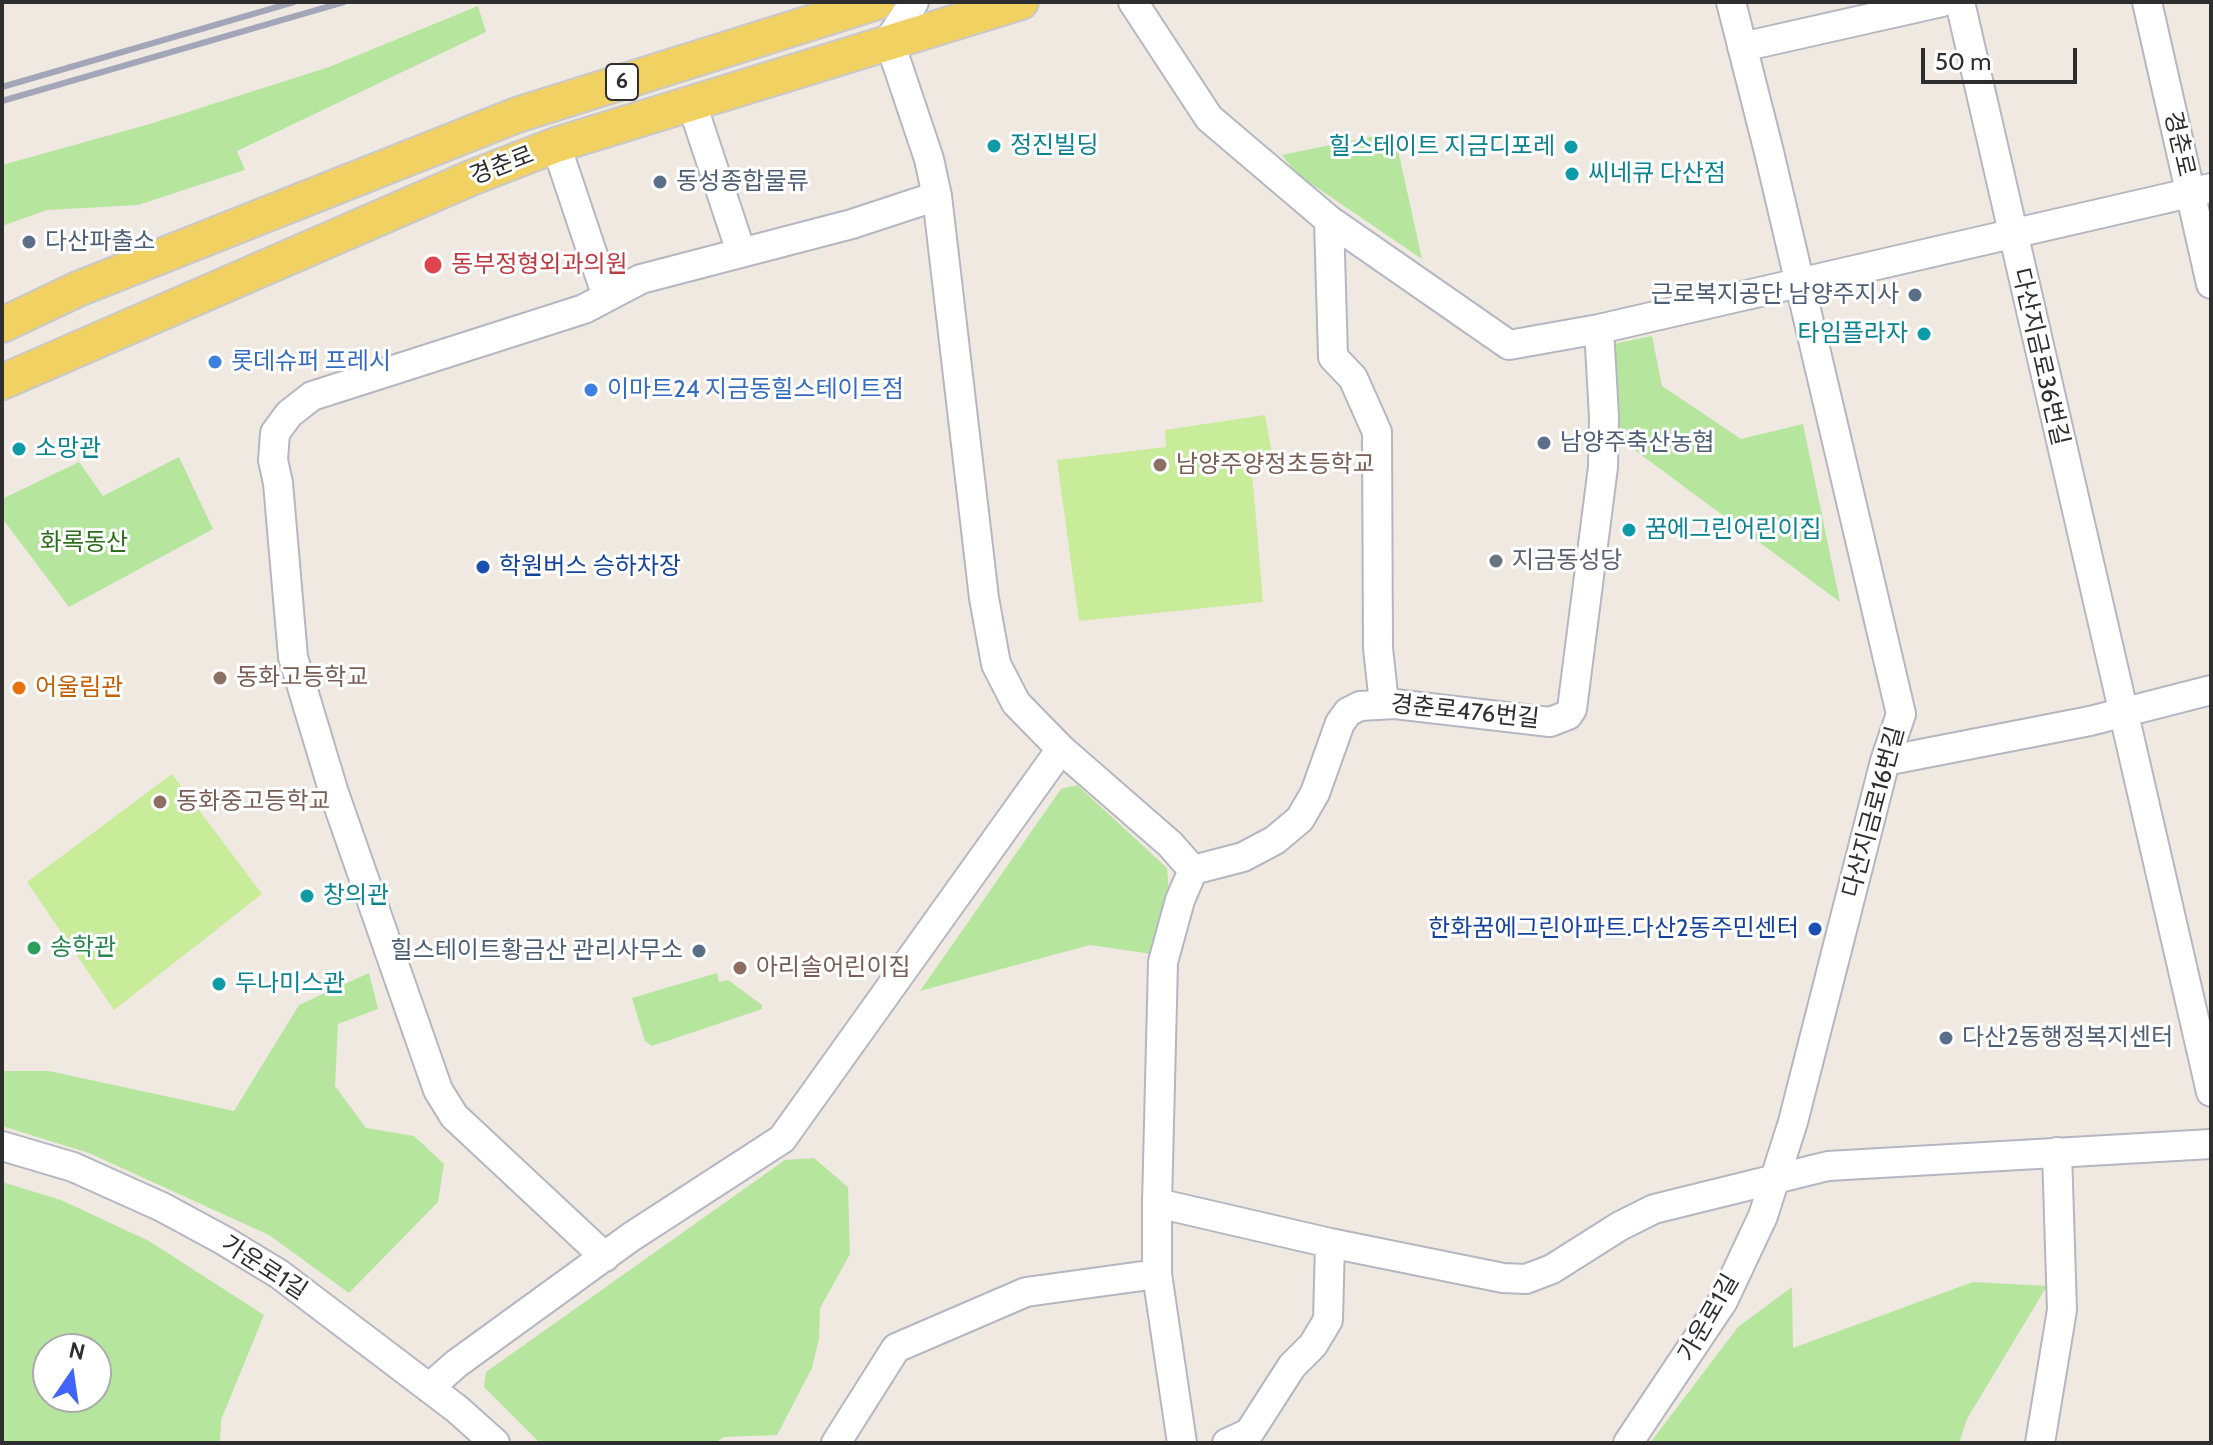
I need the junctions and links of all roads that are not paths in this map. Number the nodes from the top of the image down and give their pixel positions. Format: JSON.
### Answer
{"nodes":[{"id":1,"x":877,"y":2,"type":"edge"},
{"id":2,"x":914,"y":2,"type":"edge"},
{"id":3,"x":1021,"y":2,"type":"edge"},
{"id":4,"x":1133,"y":2,"type":"edge"},
{"id":5,"x":1731,"y":2,"type":"edge"},
{"id":6,"x":1942,"y":2,"type":"edge"},
{"id":7,"x":1960,"y":2,"type":"edge"},
{"id":8,"x":2147,"y":2,"type":"edge"},
{"id":9,"x":889,"y":40,"type":"junction"},
{"id":10,"x":1742,"y":47,"type":"junction"},
{"id":11,"x":691,"y":101,"type":"junction"},
{"id":12,"x":556,"y":145,"type":"junction"},
{"id":13,"x":2201,"y":191,"type":"edge"},
{"id":14,"x":937,"y":196,"type":"junction"},
{"id":15,"x":1329,"y":220,"type":"junction"},
{"id":16,"x":2011,"y":232,"type":"junction"},
{"id":17,"x":741,"y":252,"type":"junction"},
{"id":18,"x":1798,"y":280,"type":"junction"},
{"id":19,"x":2211,"y":284,"type":"edge"},
{"id":20,"x":607,"y":297,"type":"junction"},
{"id":21,"x":2,"y":325,"type":"edge"},
{"id":22,"x":1599,"y":329,"type":"junction"},
{"id":23,"x":2,"y":382,"type":"edge"},
{"id":24,"x":2211,"y":690,"type":"edge"},
{"id":25,"x":1384,"y":703,"type":"junction"},
{"id":26,"x":2121,"y":712,"type":"junction"},
{"id":27,"x":1061,"y":749,"type":"junction"},
{"id":28,"x":1885,"y":761,"type":"junction"},
{"id":29,"x":1193,"y":870,"type":"junction"},
{"id":30,"x":2211,"y":1092,"type":"edge"},
{"id":31,"x":2211,"y":1144,"type":"edge"},
{"id":32,"x":2,"y":1146,"type":"edge"},
{"id":33,"x":2057,"y":1152,"type":"junction"},
{"id":34,"x":1772,"y":1182,"type":"junction"},
{"id":35,"x":1157,"y":1203,"type":"junction"},
{"id":36,"x":1330,"y":1243,"type":"junction"},
{"id":37,"x":605,"y":1257,"type":"junction"},
{"id":38,"x":1157,"y":1274,"type":"junction"},
{"id":39,"x":429,"y":1388,"type":"junction"},
{"id":40,"x":495,"y":1443,"type":"edge"},
{"id":41,"x":836,"y":1443,"type":"edge"},
{"id":42,"x":1182,"y":1443,"type":"edge"},
{"id":43,"x":1227,"y":1443,"type":"edge"},
{"id":44,"x":1628,"y":1443,"type":"edge"},
{"id":45,"x":2040,"y":1443,"type":"edge"}],
"edges":[{"from":1,"to":21,"type":"main road","name":"경춘로","number":"6"},
{"from":2,"to":9,"type":"street"},
{"from":3,"to":9,"type":"main road","name":"경춘로"},
{"from":4,"to":15,"type":"street"},
{"from":5,"to":10,"type":"street","name":"다산지금로16번길"},
{"from":6,"to":10,"type":"street"},
{"from":7,"to":16,"type":"street","name":"다산지금로36번길"},
{"from":8,"to":13,"type":"street","name":"경춘로"},
{"from":9,"to":11,"type":"main road","name":"경춘로"},
{"from":9,"to":14,"type":"street"},
{"from":10,"to":18,"type":"street","name":"다산지금로16번길"},
{"from":11,"to":12,"type":"main road","name":"경춘로"},
{"from":11,"to":17,"type":"street"},
{"from":12,"to":20,"type":"street"},
{"from":12,"to":23,"type":"main road","name":"경춘로"},
{"from":13,"to":16,"type":"street"},
{"from":13,"to":19,"type":"street"},
{"from":14,"to":17,"type":"street"},
{"from":14,"to":27,"type":"street"},
{"from":15,"to":22,"type":"street"},
{"from":15,"to":25,"type":"street"},
{"from":16,"to":18,"type":"street"},
{"from":16,"to":26,"type":"street","name":"다산지금로36번길"},
{"from":17,"to":20,"type":"street"},
{"from":18,"to":22,"type":"street"},
{"from":18,"to":28,"type":"street","name":"다산지금로16번길"},
{"from":20,"to":37,"type":"street"},
{"from":22,"to":25,"type":"street","name":"경춘로476번길"},
{"from":24,"to":26,"type":"street"},
{"from":25,"to":29,"type":"street","name":"경춘로476번길"},
{"from":26,"to":28,"type":"street"},
{"from":26,"to":30,"type":"street","name":"다산지금로36번길"},
{"from":27,"to":29,"type":"street"},
{"from":27,"to":37,"type":"street"},
{"from":28,"to":34,"type":"street","name":"다산지금로16번길"},
{"from":29,"to":35,"type":"street"},
{"from":31,"to":33,"type":"street"},
{"from":32,"to":39,"type":"street","name":"가운로1길"},
{"from":33,"to":34,"type":"street"},
{"from":33,"to":45,"type":"street"},
{"from":34,"to":36,"type":"street"},
{"from":34,"to":44,"type":"street","name":"가운로1길"},
{"from":35,"to":36,"type":"street"},
{"from":35,"to":38,"type":"street"},
{"from":36,"to":43,"type":"street"},
{"from":37,"to":39,"type":"street"},
{"from":38,"to":41,"type":"street"},
{"from":38,"to":42,"type":"street"},
{"from":39,"to":40,"type":"street","name":"가운로1길"}]}
